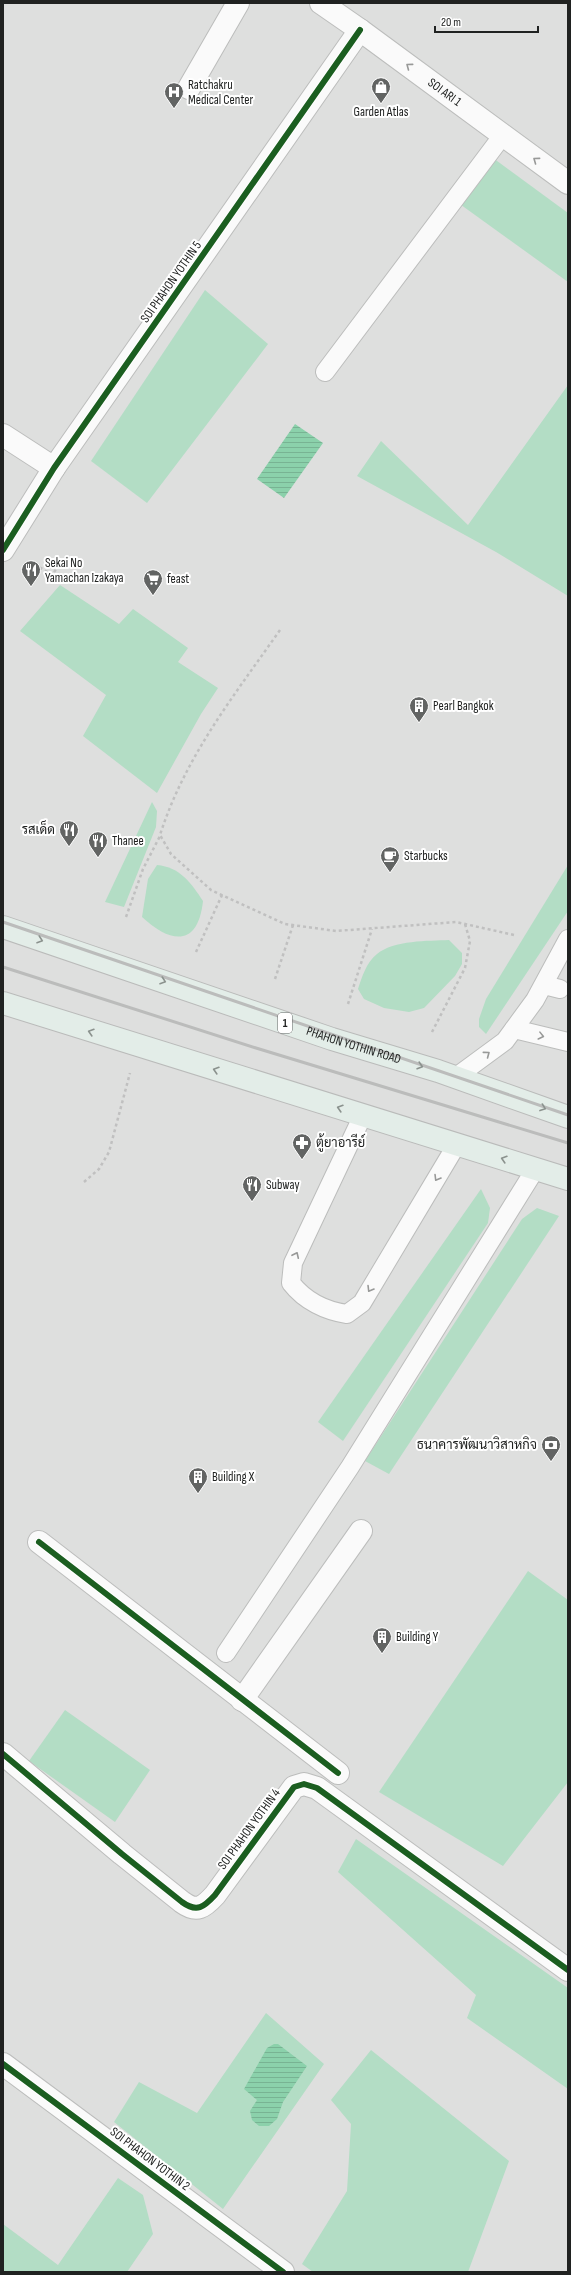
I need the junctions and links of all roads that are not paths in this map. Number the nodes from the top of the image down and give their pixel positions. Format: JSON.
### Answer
{"nodes":[{"id":1,"x":238,"y":3,"type":"edge"},
{"id":2,"x":330,"y":5,"type":"edge"},
{"id":3,"x":360,"y":30,"type":"junction"},
{"id":4,"x":189,"y":88,"type":"dead end"},
{"id":5,"x":503,"y":135,"type":"junction"},
{"id":6,"x":568,"y":183,"type":"edge"},
{"id":7,"x":325,"y":372,"type":"dead end"},
{"id":8,"x":3,"y":435,"type":"edge"},
{"id":9,"x":54,"y":468,"type":"junction"},
{"id":10,"x":3,"y":550,"type":"edge"},
{"id":11,"x":3,"y":927,"type":"edge"},
{"id":12,"x":568,"y":939,"type":"edge"},
{"id":13,"x":3,"y":1003,"type":"edge"},
{"id":14,"x":514,"y":1029,"type":"junction"},
{"id":15,"x":568,"y":1042,"type":"edge"},
{"id":16,"x":456,"y":1077,"type":"junction"},
{"id":17,"x":363,"y":1115,"type":"junction"},
{"id":18,"x":568,"y":1117,"type":"edge"},
{"id":19,"x":457,"y":1144,"type":"junction"},
{"id":20,"x":536,"y":1168,"type":"junction"},
{"id":21,"x":568,"y":1179,"type":"edge"},
{"id":22,"x":361,"y":1531,"type":"dead end"},
{"id":23,"x":39,"y":1542,"type":"dead end"},
{"id":24,"x":226,"y":1653,"type":"dead end"},
{"id":25,"x":242,"y":1700,"type":"junction"},
{"id":26,"x":3,"y":1754,"type":"edge"},
{"id":27,"x":317,"y":1758,"type":"junction"},
{"id":28,"x":338,"y":1773,"type":"dead end"},
{"id":29,"x":304,"y":1784,"type":"junction"},
{"id":30,"x":568,"y":1970,"type":"edge"},
{"id":31,"x":3,"y":2064,"type":"edge"},
{"id":32,"x":283,"y":2272,"type":"edge"}],
"edges":[{"from":1,"to":4,"type":"street"},
{"from":2,"to":3,"type":"street","name":"SOI ARI 1"},
{"from":5,"to":3,"type":"street","name":"SOI ARI 1","one_way":true},
{"from":3,"to":9,"type":"street","name":"SOI PHAHON YOTHIN 5"},
{"from":6,"to":5,"type":"street","name":"SOI ARI 1","one_way":true},
{"from":5,"to":7,"type":"lane"},
{"from":8,"to":9,"type":"street"},
{"from":9,"to":10,"type":"street","name":"SOI PHAHON YOTHIN 5"},
{"from":11,"to":16,"type":"main road","name":"PHAHON YOTHIN ROAD","number":"1","one_way":true},
{"from":12,"to":14,"type":"lane"},
{"from":17,"to":13,"type":"main road","one_way":true},
{"from":14,"to":15,"type":"lane","one_way":true},
{"from":16,"to":14,"type":"lane","one_way":true},
{"from":16,"to":18,"type":"main road","name":"PHAHON YOTHIN ROAD","number":"1","one_way":true},
{"from":17,"to":19,"type":"main road"},
{"from":19,"to":17,"type":"lane","one_way":true},
{"from":20,"to":19,"type":"main road","one_way":true},
{"from":20,"to":21,"type":"main road"},
{"from":20,"to":24,"type":"lane"},
{"from":22,"to":25,"type":"street"},
{"from":23,"to":25,"type":"street"},
{"from":25,"to":27,"type":"street"},
{"from":26,"to":29,"type":"street","name":"SOI PHAHON YOTHIN 4"},
{"from":27,"to":28,"type":"street"},
{"from":27,"to":29,"type":"street"},
{"from":29,"to":30,"type":"street"},
{"from":31,"to":32,"type":"street","name":"SOI PHAHON YOTHIN 2"}]}
